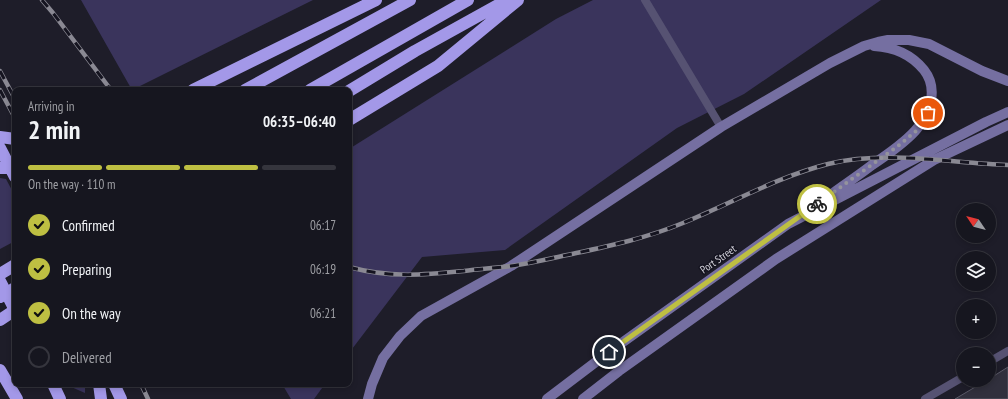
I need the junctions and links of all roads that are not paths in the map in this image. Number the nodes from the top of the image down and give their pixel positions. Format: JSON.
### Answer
{"nodes":[{"id":1,"x":376,"y":0,"type":"edge"},
{"id":2,"x":410,"y":0,"type":"edge"},
{"id":3,"x":468,"y":0,"type":"edge"},
{"id":4,"x":507,"y":0,"type":"edge"},
{"id":5,"x":518,"y":0,"type":"edge"},
{"id":6,"x":646,"y":0,"type":"edge"},
{"id":7,"x":864,"y":46,"type":"junction"},
{"id":8,"x":1008,"y":81,"type":"edge"},
{"id":9,"x":199,"y":87,"type":"edge"},
{"id":10,"x":251,"y":87,"type":"edge"},
{"id":11,"x":315,"y":87,"type":"edge"},
{"id":12,"x":352,"y":89,"type":"edge"},
{"id":13,"x":1008,"y":112,"type":"edge"},
{"id":14,"x":352,"y":118,"type":"edge"},
{"id":15,"x":1008,"y":125,"type":"edge"},
{"id":16,"x":722,"y":127,"type":"junction"},
{"id":17,"x":0,"y":137,"type":"edge"},
{"id":18,"x":12,"y":138,"type":"edge"},
{"id":19,"x":0,"y":148,"type":"edge"},
{"id":20,"x":0,"y":168,"type":"edge"},
{"id":21,"x":12,"y":168,"type":"edge"},
{"id":22,"x":12,"y":171,"type":"edge"},
{"id":23,"x":788,"y":224,"type":"junction"},
{"id":24,"x":12,"y":267,"type":"edge"},
{"id":25,"x":0,"y":274,"type":"edge"},
{"id":26,"x":0,"y":281,"type":"edge"},
{"id":27,"x":12,"y":290,"type":"edge"},
{"id":28,"x":0,"y":298,"type":"edge"},
{"id":29,"x":12,"y":304,"type":"edge"},
{"id":30,"x":12,"y":312,"type":"edge"},
{"id":31,"x":0,"y":320,"type":"edge"},
{"id":32,"x":1008,"y":351,"type":"edge"},
{"id":33,"x":996,"y":358,"type":"edge"},
{"id":34,"x":0,"y":370,"type":"edge"},
{"id":35,"x":956,"y":381,"type":"edge"},
{"id":36,"x":99,"y":387,"type":"edge"},
{"id":37,"x":115,"y":387,"type":"edge"},
{"id":38,"x":17,"y":399,"type":"edge"},
{"id":39,"x":101,"y":399,"type":"edge"},
{"id":40,"x":121,"y":399,"type":"edge"},
{"id":41,"x":368,"y":399,"type":"edge"},
{"id":42,"x":547,"y":399,"type":"edge"},
{"id":43,"x":583,"y":399,"type":"edge"},
{"id":44,"x":925,"y":399,"type":"edge"}],
"edges":[{"from":1,"to":9,"type":"highway"},
{"from":2,"to":10,"type":"highway"},
{"from":3,"to":11,"type":"highway"},
{"from":4,"to":12,"type":"highway"},
{"from":5,"to":14,"type":"highway"},
{"from":6,"to":16,"type":"lane"},
{"from":7,"to":8,"type":"main road"},
{"from":7,"to":16,"type":"main road"},
{"from":7,"to":23,"type":"main road"},
{"from":13,"to":23,"type":"main road","name":"Port Street"},
{"from":15,"to":43,"type":"main road"},
{"from":16,"to":41,"type":"main road"},
{"from":17,"to":18,"type":"highway"},
{"from":19,"to":22,"type":"highway"},
{"from":20,"to":21,"type":"highway","bridge":true},
{"from":23,"to":42,"type":"main road","name":"Port Street"},
{"from":24,"to":25,"type":"highway"},
{"from":26,"to":29,"type":"highway"},
{"from":27,"to":28,"type":"highway","bridge":true},
{"from":30,"to":31,"type":"highway","bridge":true},
{"from":32,"to":33,"type":"lane"},
{"from":34,"to":38,"type":"highway"},
{"from":35,"to":44,"type":"lane"},
{"from":36,"to":39,"type":"highway"},
{"from":37,"to":40,"type":"highway"}]}
